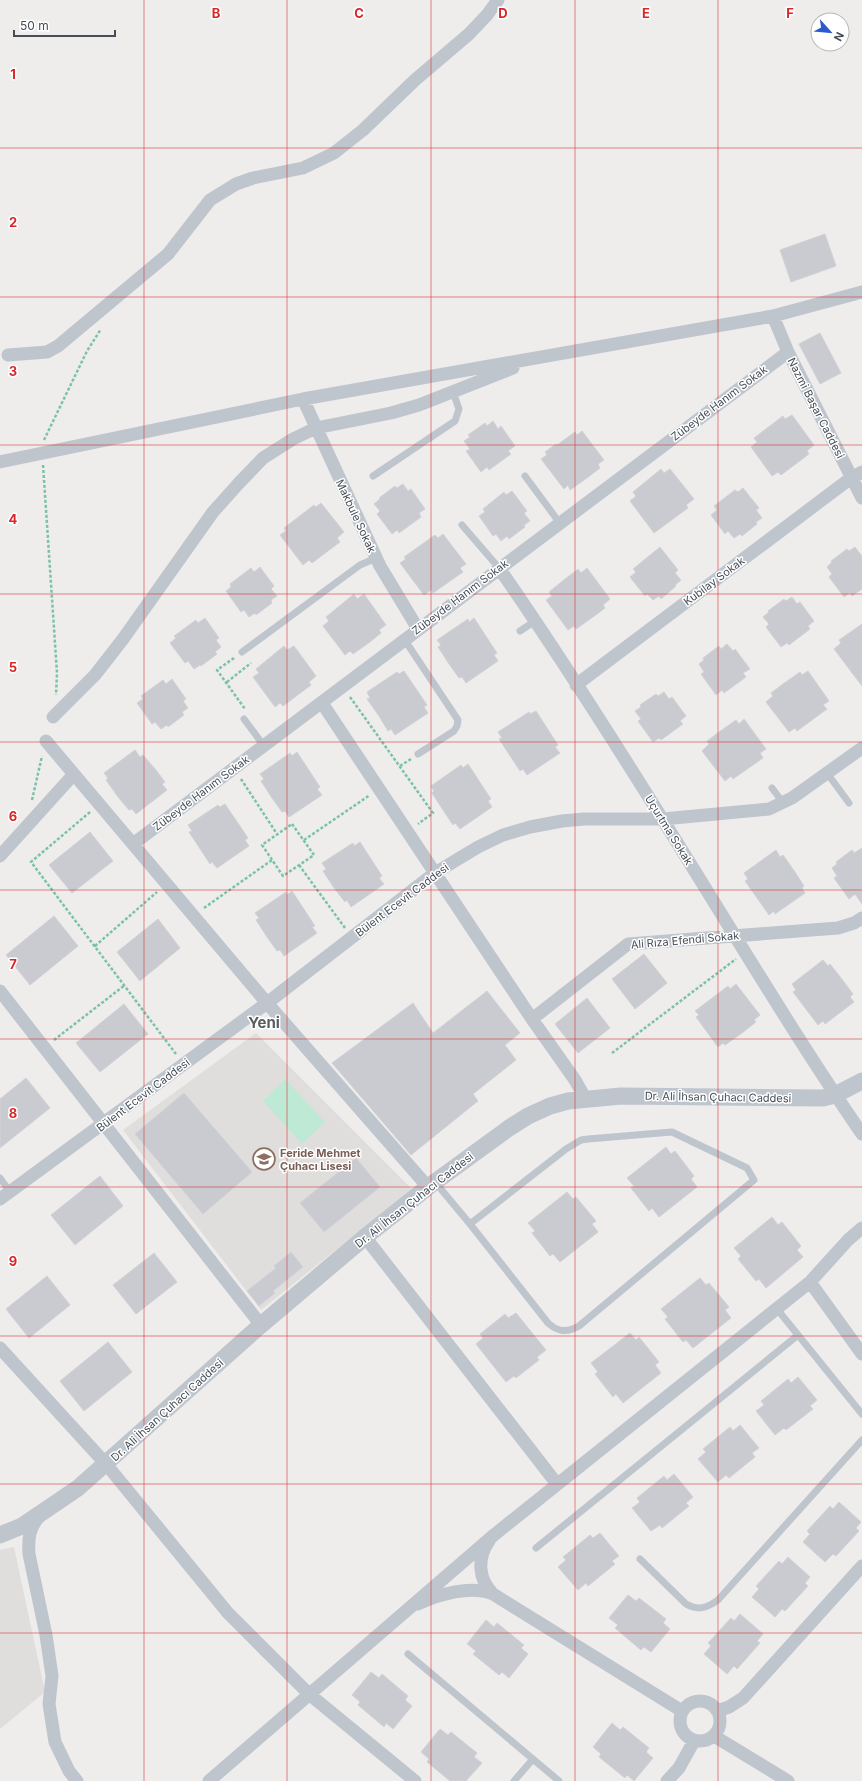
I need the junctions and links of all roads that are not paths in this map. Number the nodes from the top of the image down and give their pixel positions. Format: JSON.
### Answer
{"nodes":[{"id":1,"x":498,"y":0,"type":"edge"},
{"id":2,"x":862,"y":292,"type":"edge"},
{"id":3,"x":773,"y":316,"type":"junction"},
{"id":4,"x":788,"y":352,"type":"junction"},
{"id":5,"x":8,"y":355,"type":"dead end"},
{"id":6,"x":539,"y":357,"type":"junction"},
{"id":7,"x":453,"y":392,"type":"junction"},
{"id":8,"x":303,"y":399,"type":"junction"},
{"id":9,"x":316,"y":428,"type":"junction"},
{"id":10,"x":0,"y":462,"type":"edge"},
{"id":11,"x":857,"y":475,"type":"edge"},
{"id":12,"x":373,"y":476,"type":"dead end"},
{"id":13,"x":525,"y":476,"type":"dead end"},
{"id":14,"x":862,"y":498,"type":"edge"},
{"id":15,"x":559,"y":522,"type":"junction"},
{"id":16,"x":462,"y":525,"type":"dead end"},
{"id":17,"x":376,"y":558,"type":"junction"},
{"id":18,"x":499,"y":568,"type":"junction"},
{"id":19,"x":535,"y":620,"type":"junction"},
{"id":20,"x":418,"y":629,"type":"junction"},
{"id":21,"x":520,"y":631,"type":"dead end"},
{"id":22,"x":404,"y":639,"type":"junction"},
{"id":23,"x":242,"y":652,"type":"road end"},
{"id":24,"x":576,"y":685,"type":"junction"},
{"id":25,"x":322,"y":703,"type":"junction"},
{"id":26,"x":246,"y":716,"type":"road end"},
{"id":27,"x":53,"y":717,"type":"road end"},
{"id":28,"x":46,"y":741,"type":"road end"},
{"id":29,"x":264,"y":746,"type":"junction"},
{"id":30,"x":862,"y":748,"type":"edge"},
{"id":31,"x":418,"y":754,"type":"dead end"},
{"id":32,"x":827,"y":773,"type":"junction"},
{"id":33,"x":74,"y":774,"type":"junction"},
{"id":34,"x":772,"y":788,"type":"dead end"},
{"id":35,"x":849,"y":803,"type":"dead end"},
{"id":36,"x":784,"y":804,"type":"junction"},
{"id":37,"x":663,"y":819,"type":"junction"},
{"id":38,"x":133,"y":844,"type":"junction"},
{"id":39,"x":0,"y":856,"type":"edge"},
{"id":40,"x":435,"y":873,"type":"junction"},
{"id":41,"x":862,"y":920,"type":"edge"},
{"id":42,"x":733,"y":935,"type":"junction"},
{"id":43,"x":0,"y":991,"type":"edge"},
{"id":44,"x":267,"y":1003,"type":"junction"},
{"id":45,"x":532,"y":1019,"type":"junction"},
{"id":46,"x":862,"y":1081,"type":"edge"},
{"id":47,"x":835,"y":1095,"type":"junction"},
{"id":48,"x":585,"y":1098,"type":"junction"},
{"id":49,"x":103,"y":1124,"type":"junction"},
{"id":50,"x":862,"y":1134,"type":"edge"},
{"id":51,"x":0,"y":1178,"type":"edge"},
{"id":52,"x":431,"y":1185,"type":"junction"},
{"id":53,"x":5,"y":1195,"type":"edge"},
{"id":54,"x":470,"y":1224,"type":"junction"},
{"id":55,"x":862,"y":1228,"type":"edge"},
{"id":56,"x":365,"y":1238,"type":"junction"},
{"id":57,"x":810,"y":1282,"type":"junction"},
{"id":58,"x":777,"y":1309,"type":"junction"},
{"id":59,"x":261,"y":1325,"type":"junction"},
{"id":60,"x":798,"y":1335,"type":"junction"},
{"id":61,"x":2,"y":1354,"type":"edge"},
{"id":62,"x":862,"y":1354,"type":"edge"},
{"id":63,"x":862,"y":1414,"type":"edge"},
{"id":64,"x":862,"y":1440,"type":"edge"},
{"id":65,"x":106,"y":1464,"type":"junction"},
{"id":66,"x":557,"y":1484,"type":"junction"},
{"id":67,"x":44,"y":1512,"type":"junction"},
{"id":68,"x":0,"y":1535,"type":"edge"},
{"id":69,"x":494,"y":1535,"type":"junction"},
{"id":70,"x":536,"y":1548,"type":"dead end"},
{"id":71,"x":29,"y":1554,"type":"junction"},
{"id":72,"x":640,"y":1559,"type":"dead end"},
{"id":73,"x":862,"y":1566,"type":"edge"},
{"id":74,"x":494,"y":1594,"type":"junction"},
{"id":75,"x":405,"y":1610,"type":"junction"},
{"id":76,"x":408,"y":1654,"type":"dead end"},
{"id":77,"x":309,"y":1694,"type":"junction"},
{"id":78,"x":682,"y":1711,"type":"junction"},
{"id":79,"x":717,"y":1711,"type":"junction"},
{"id":80,"x":714,"y":1736,"type":"junction"},
{"id":81,"x":694,"y":1741,"type":"junction"},
{"id":82,"x":533,"y":1759,"type":"junction"},
{"id":83,"x":77,"y":1781,"type":"edge"},
{"id":84,"x":208,"y":1781,"type":"edge"},
{"id":85,"x":415,"y":1781,"type":"edge"},
{"id":86,"x":514,"y":1781,"type":"edge"},
{"id":87,"x":559,"y":1781,"type":"edge"},
{"id":88,"x":668,"y":1781,"type":"edge"},
{"id":89,"x":788,"y":1781,"type":"edge"}],
"edges":[{"from":1,"to":5,"type":"street"},
{"from":2,"to":3,"type":"street"},
{"from":3,"to":4,"type":"street","name":"Nazmi Başar Caddesi"},
{"from":3,"to":6,"type":"street"},
{"from":4,"to":11,"type":"street","name":"Nazmi Başar Caddesi"},
{"from":4,"to":15,"type":"street","name":"Zübeyde Hanım Sokak"},
{"from":6,"to":7,"type":"street"},
{"from":6,"to":8,"type":"street"},
{"from":7,"to":9,"type":"street"},
{"from":7,"to":12,"type":"lane"},
{"from":8,"to":9,"type":"street","name":"Makbule Sokak"},
{"from":8,"to":10,"type":"street"},
{"from":9,"to":17,"type":"street","name":"Makbule Sokak"},
{"from":9,"to":27,"type":"street"},
{"from":11,"to":14,"type":"street","name":"Nazmi Başar Caddesi"},
{"from":11,"to":24,"type":"street","name":"Kubilay Sokak"},
{"from":13,"to":15,"type":"lane"},
{"from":15,"to":18,"type":"street","name":"Zübeyde Hanım Sokak"},
{"from":16,"to":18,"type":"lane"},
{"from":17,"to":20,"type":"street","name":"Makbule Sokak"},
{"from":17,"to":23,"type":"lane"},
{"from":18,"to":19,"type":"street","name":"Uçurtma Sokak"},
{"from":18,"to":20,"type":"street","name":"Zübeyde Hanım Sokak"},
{"from":19,"to":21,"type":"lane"},
{"from":19,"to":24,"type":"street","name":"Uçurtma Sokak"},
{"from":20,"to":22,"type":"street","name":"Zübeyde Hanım Sokak"},
{"from":22,"to":25,"type":"street","name":"Zübeyde Hanım Sokak"},
{"from":22,"to":31,"type":"lane"},
{"from":24,"to":37,"type":"street","name":"Uçurtma Sokak"},
{"from":25,"to":29,"type":"street","name":"Zübeyde Hanım Sokak"},
{"from":25,"to":40,"type":"street"},
{"from":26,"to":29,"type":"lane"},
{"from":28,"to":33,"type":"street"},
{"from":29,"to":38,"type":"street","name":"Zübeyde Hanım Sokak"},
{"from":30,"to":32,"type":"street","name":"Bülent Ecevit Caddesi"},
{"from":32,"to":35,"type":"lane"},
{"from":32,"to":36,"type":"street","name":"Bülent Ecevit Caddesi"},
{"from":33,"to":38,"type":"street"},
{"from":33,"to":39,"type":"street"},
{"from":34,"to":36,"type":"lane"},
{"from":36,"to":37,"type":"street","name":"Bülent Ecevit Caddesi"},
{"from":37,"to":40,"type":"street","name":"Bülent Ecevit Caddesi"},
{"from":37,"to":42,"type":"street","name":"Uçurtma Sokak"},
{"from":38,"to":44,"type":"street"},
{"from":40,"to":44,"type":"street","name":"Bülent Ecevit Caddesi"},
{"from":40,"to":45,"type":"street"},
{"from":41,"to":42,"type":"street","name":"Ali Rıza Efendi Sokak"},
{"from":42,"to":45,"type":"street","name":"Ali Rıza Efendi Sokak"},
{"from":42,"to":47,"type":"street","name":"Uçurtma Sokak"},
{"from":43,"to":49,"type":"street"},
{"from":44,"to":49,"type":"street","name":"Bülent Ecevit Caddesi"},
{"from":44,"to":52,"type":"street"},
{"from":45,"to":48,"type":"street"},
{"from":46,"to":47,"type":"street","name":"Dr. Ali İhsan Çuhacı Caddesi"},
{"from":47,"to":48,"type":"street","name":"Dr. Ali İhsan Çuhacı Caddesi"},
{"from":47,"to":50,"type":"street","name":"Uçurtma Sokak"},
{"from":48,"to":52,"type":"street","name":"Dr. Ali İhsan Çuhacı Caddesi"},
{"from":49,"to":53,"type":"street","name":"Bülent Ecevit Caddesi"},
{"from":49,"to":59,"type":"street"},
{"from":51,"to":53,"type":"lane"},
{"from":52,"to":54,"type":"lane"},
{"from":52,"to":56,"type":"street","name":"Dr. Ali İhsan Çuhacı Caddesi"},
{"from":54,"to":54,"type":"lane"},
{"from":55,"to":57,"type":"street"},
{"from":56,"to":59,"type":"street","name":"Dr. Ali İhsan Çuhacı Caddesi"},
{"from":56,"to":66,"type":"street"},
{"from":57,"to":58,"type":"street"},
{"from":57,"to":62,"type":"street"},
{"from":58,"to":60,"type":"lane"},
{"from":58,"to":66,"type":"street"},
{"from":59,"to":65,"type":"street","name":"Dr. Ali İhsan Çuhacı Caddesi"},
{"from":60,"to":63,"type":"lane"},
{"from":60,"to":70,"type":"lane"},
{"from":61,"to":65,"type":"street"},
{"from":64,"to":72,"type":"lane"},
{"from":65,"to":67,"type":"street","name":"Dr. Ali İhsan Çuhacı Caddesi"},
{"from":65,"to":77,"type":"street"},
{"from":66,"to":69,"type":"street"},
{"from":67,"to":68,"type":"street","name":"Dr. Ali İhsan Çuhacı Caddesi"},
{"from":67,"to":71,"type":"street","name":"Dr. Ali İhsan Çuhacı Caddesi"},
{"from":68,"to":71,"type":"street"},
{"from":69,"to":74,"type":"street"},
{"from":69,"to":75,"type":"street"},
{"from":71,"to":83,"type":"street","name":"Dr. Ali İhsan Çuhacı Caddesi"},
{"from":73,"to":79,"type":"street"},
{"from":74,"to":75,"type":"street"},
{"from":74,"to":78,"type":"street"},
{"from":75,"to":77,"type":"street"},
{"from":76,"to":82,"type":"lane"},
{"from":77,"to":84,"type":"street"},
{"from":77,"to":85,"type":"street"},
{"from":78,"to":79,"type":"street"},
{"from":78,"to":81,"type":"street"},
{"from":79,"to":80,"type":"street"},
{"from":80,"to":81,"type":"street"},
{"from":80,"to":89,"type":"street"},
{"from":81,"to":88,"type":"street"},
{"from":82,"to":86,"type":"lane"},
{"from":82,"to":87,"type":"lane"}]}
